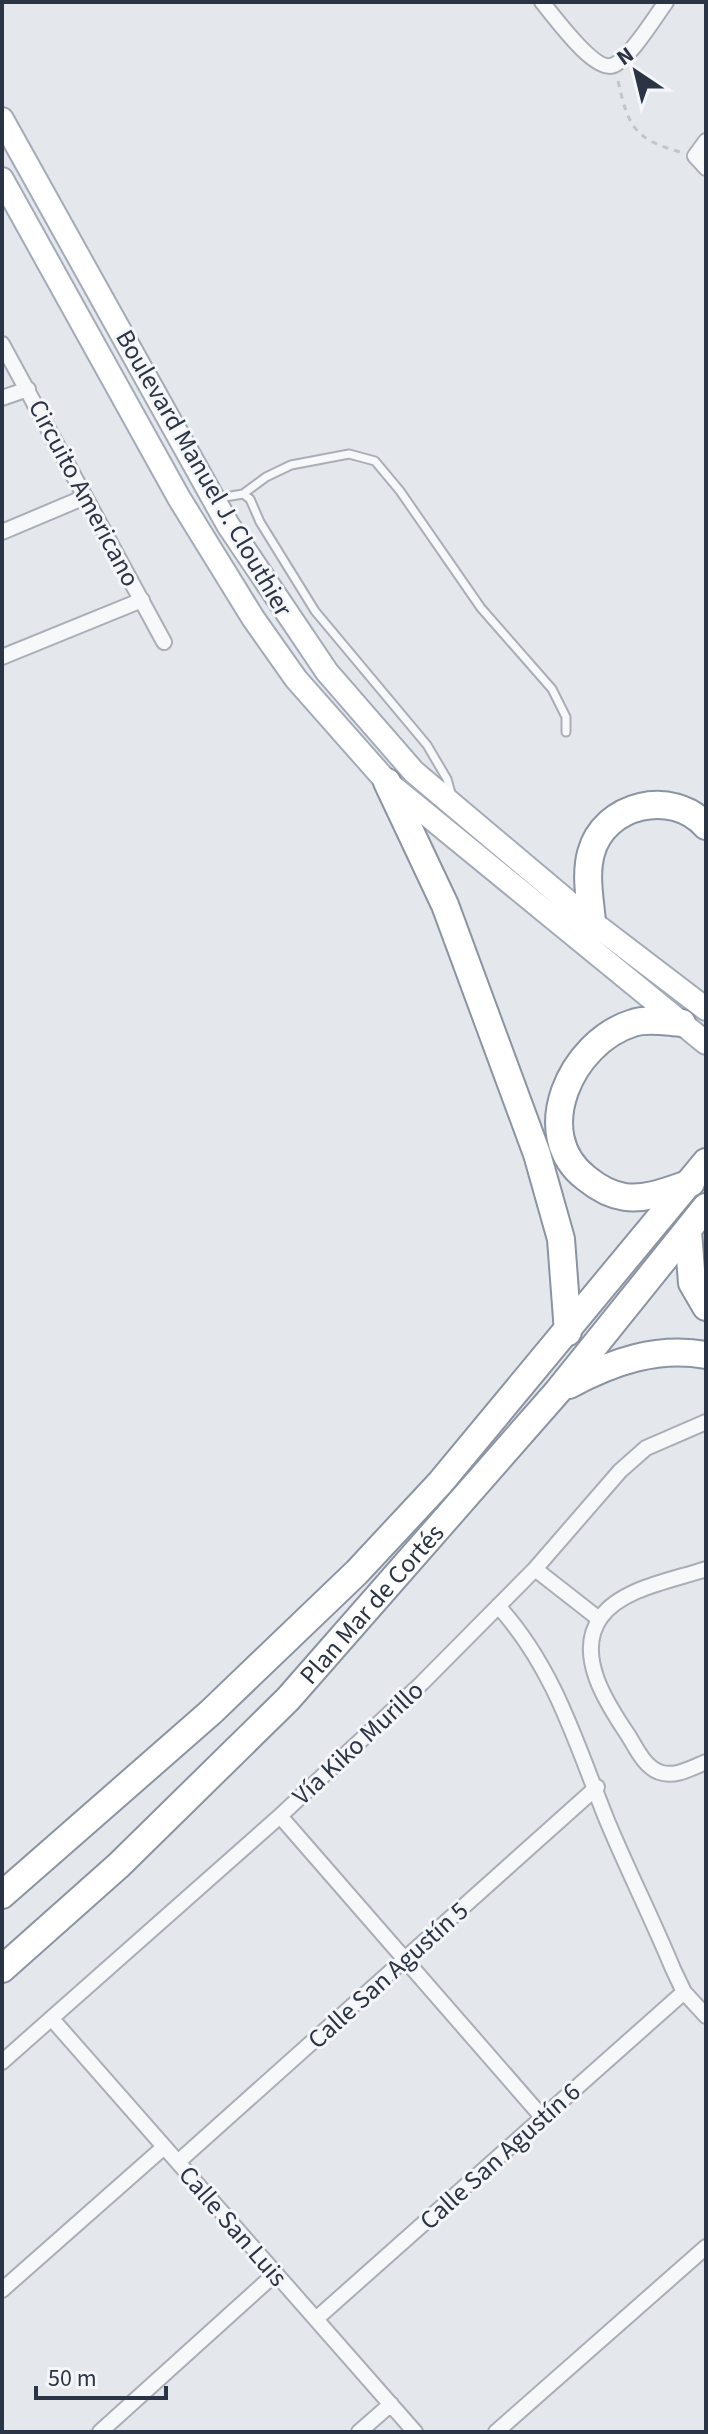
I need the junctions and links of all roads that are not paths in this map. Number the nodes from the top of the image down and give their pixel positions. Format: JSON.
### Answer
{"nodes":[{"id":1,"x":542,"y":2,"type":"edge"},
{"id":2,"x":666,"y":2,"type":"edge"},
{"id":3,"x":2,"y":119,"type":"edge"},
{"id":4,"x":706,"y":141,"type":"edge"},
{"id":5,"x":706,"y":168,"type":"edge"},
{"id":6,"x":2,"y":179,"type":"edge"},
{"id":7,"x":2,"y":344,"type":"edge"},
{"id":8,"x":28,"y":389,"type":"junction"},
{"id":9,"x":2,"y":398,"type":"edge"},
{"id":10,"x":243,"y":494,"type":"junction"},
{"id":11,"x":85,"y":497,"type":"junction"},
{"id":12,"x":214,"y":499,"type":"junction"},
{"id":13,"x":2,"y":532,"type":"edge"},
{"id":14,"x":142,"y":600,"type":"junction"},
{"id":15,"x":164,"y":642,"type":"dead end"},
{"id":16,"x":2,"y":657,"type":"edge"},
{"id":17,"x":566,"y":732,"type":"dead end"},
{"id":18,"x":387,"y":782,"type":"junction"},
{"id":19,"x":455,"y":807,"type":"junction"},
{"id":20,"x":706,"y":826,"type":"edge"},
{"id":21,"x":592,"y":922,"type":"junction"},
{"id":22,"x":706,"y":1009,"type":"edge"},
{"id":23,"x":682,"y":1023,"type":"junction"},
{"id":24,"x":706,"y":1043,"type":"edge"},
{"id":25,"x":698,"y":1172,"type":"edge"},
{"id":26,"x":706,"y":1207,"type":"edge"},
{"id":27,"x":688,"y":1231,"type":"junction"},
{"id":28,"x":706,"y":1307,"type":"edge"},
{"id":29,"x":568,"y":1332,"type":"junction"},
{"id":30,"x":706,"y":1355,"type":"edge"},
{"id":31,"x":558,"y":1391,"type":"junction"},
{"id":32,"x":706,"y":1422,"type":"edge"},
{"id":33,"x":535,"y":1569,"type":"junction"},
{"id":34,"x":706,"y":1569,"type":"edge"},
{"id":35,"x":498,"y":1606,"type":"junction"},
{"id":36,"x":599,"y":1619,"type":"junction"},
{"id":37,"x":706,"y":1762,"type":"edge"},
{"id":38,"x":597,"y":1787,"type":"junction"},
{"id":39,"x":280,"y":1816,"type":"junction"},
{"id":40,"x":2,"y":1895,"type":"edge"},
{"id":41,"x":405,"y":1960,"type":"junction"},
{"id":42,"x":2,"y":1969,"type":"edge"},
{"id":43,"x":684,"y":1992,"type":"junction"},
{"id":44,"x":706,"y":2016,"type":"edge"},
{"id":45,"x":52,"y":2019,"type":"junction"},
{"id":46,"x":2,"y":2062,"type":"edge"},
{"id":47,"x":543,"y":2118,"type":"junction"},
{"id":48,"x":164,"y":2147,"type":"junction"},
{"id":49,"x":178,"y":2162,"type":"junction"},
{"id":50,"x":706,"y":2247,"type":"edge"},
{"id":51,"x":276,"y":2273,"type":"junction"},
{"id":52,"x":2,"y":2290,"type":"edge"},
{"id":53,"x":316,"y":2319,"type":"junction"},
{"id":54,"x":391,"y":2404,"type":"junction"},
{"id":55,"x":100,"y":2432,"type":"edge"},
{"id":56,"x":359,"y":2432,"type":"edge"},
{"id":57,"x":415,"y":2432,"type":"edge"},
{"id":58,"x":496,"y":2432,"type":"edge"}],
"edges":[{"from":1,"to":2,"type":"street"},
{"from":3,"to":12,"type":"main road","name":"Boulevard Manuel J. Clouthier"},
{"from":4,"to":5,"type":"street"},
{"from":6,"to":18,"type":"main road","name":"Boulevard Manuel J. Clouthier"},
{"from":7,"to":8,"type":"street","name":"Circuito Americano"},
{"from":8,"to":9,"type":"street"},
{"from":8,"to":11,"type":"street","name":"Circuito Americano"},
{"from":10,"to":12,"type":"lane"},
{"from":10,"to":17,"type":"lane"},
{"from":10,"to":19,"type":"lane"},
{"from":11,"to":13,"type":"street"},
{"from":11,"to":14,"type":"street","name":"Circuito Americano"},
{"from":12,"to":19,"type":"main road","name":"Boulevard Manuel J. Clouthier"},
{"from":14,"to":15,"type":"street","name":"Circuito Americano"},
{"from":14,"to":16,"type":"street","name":"Circuito Americano"},
{"from":18,"to":23,"type":"main road","name":"Boulevard Manuel J. Clouthier"},
{"from":18,"to":29,"type":"highway"},
{"from":19,"to":21,"type":"main road","name":"Boulevard Manuel J. Clouthier"},
{"from":20,"to":21,"type":"highway"},
{"from":21,"to":22,"type":"main road","name":"Boulevard Manuel J. Clouthier"},
{"from":23,"to":24,"type":"main road","name":"Boulevard Manuel J. Clouthier"},
{"from":23,"to":25,"type":"highway"},
{"from":25,"to":29,"type":"highway","name":"Plan Mar de Cortés"},
{"from":26,"to":27,"type":"highway","name":"Plan Mar de Cortés"},
{"from":27,"to":28,"type":"highway"},
{"from":27,"to":31,"type":"highway","name":"Plan Mar de Cortés"},
{"from":29,"to":40,"type":"highway","name":"Plan Mar de Cortés"},
{"from":30,"to":31,"type":"highway"},
{"from":31,"to":42,"type":"highway","name":"Plan Mar de Cortés"},
{"from":32,"to":33,"type":"street","name":"Vía Kiko Murillo"},
{"from":33,"to":35,"type":"street","name":"Vía Kiko Murillo"},
{"from":33,"to":36,"type":"street"},
{"from":34,"to":36,"type":"street"},
{"from":35,"to":38,"type":"street"},
{"from":35,"to":39,"type":"street","name":"Vía Kiko Murillo"},
{"from":36,"to":37,"type":"street"},
{"from":38,"to":41,"type":"street","name":"Calle San Agustín 5"},
{"from":38,"to":43,"type":"street"},
{"from":39,"to":41,"type":"street"},
{"from":39,"to":45,"type":"street","name":"Vía Kiko Murillo"},
{"from":41,"to":47,"type":"street"},
{"from":41,"to":49,"type":"street","name":"Calle San Agustín 5"},
{"from":43,"to":44,"type":"street"},
{"from":43,"to":47,"type":"street","name":"Calle San Agustín 6"},
{"from":45,"to":46,"type":"street","name":"Vía Kiko Murillo"},
{"from":45,"to":48,"type":"street","name":"Calle San Luis"},
{"from":47,"to":53,"type":"street","name":"Calle San Agustín 6"},
{"from":48,"to":49,"type":"street","name":"Calle San Luis"},
{"from":48,"to":52,"type":"street"},
{"from":49,"to":51,"type":"street","name":"Calle San Luis"},
{"from":50,"to":58,"type":"street"},
{"from":51,"to":53,"type":"street","name":"Calle San Luis"},
{"from":51,"to":55,"type":"street"},
{"from":53,"to":54,"type":"street","name":"Calle San Luis"},
{"from":54,"to":56,"type":"street"},
{"from":54,"to":57,"type":"street","name":"Calle San Luis"}]}
